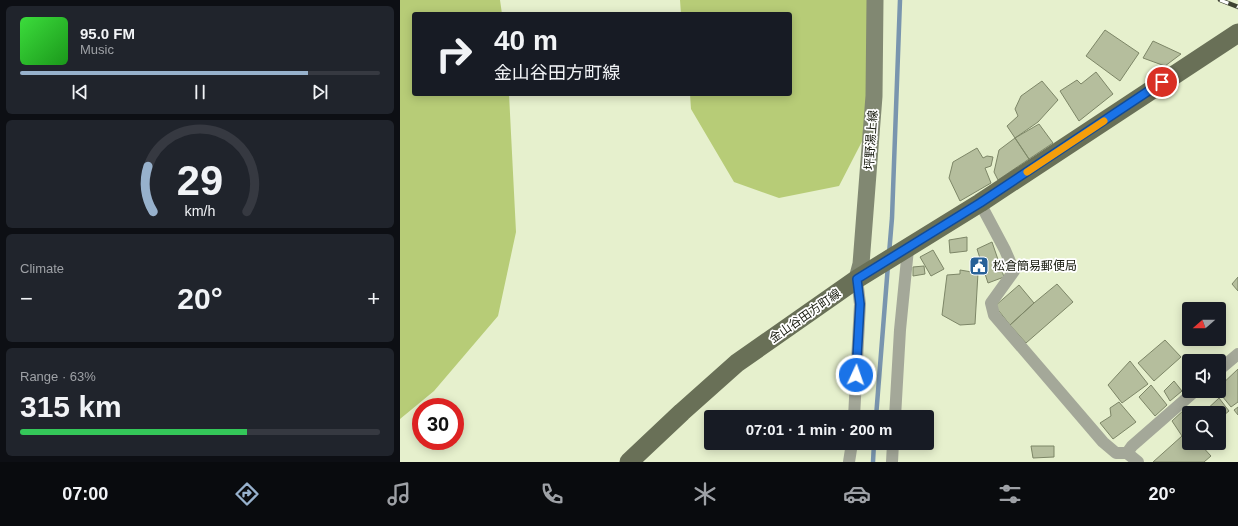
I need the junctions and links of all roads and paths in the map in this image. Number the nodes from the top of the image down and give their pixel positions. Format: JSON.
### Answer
{"nodes":[{"id":1,"x":875,"y":0,"type":"edge"},
{"id":2,"x":1238,"y":33,"type":"edge"},
{"id":3,"x":980,"y":203,"type":"junction"},
{"id":4,"x":908,"y":249,"type":"junction"},
{"id":5,"x":860,"y":277,"type":"junction"},
{"id":6,"x":1238,"y":354,"type":"edge"},
{"id":7,"x":1226,"y":364,"type":"edge"},
{"id":8,"x":1187,"y":398,"type":"edge"},
{"id":9,"x":854,"y":410,"type":"edge"},
{"id":10,"x":895,"y":410,"type":"edge"},
{"id":11,"x":851,"y":450,"type":"edge"},
{"id":12,"x":893,"y":450,"type":"edge"},
{"id":13,"x":1127,"y":453,"type":"junction"},
{"id":14,"x":629,"y":462,"type":"edge"},
{"id":15,"x":849,"y":462,"type":"edge"},
{"id":16,"x":892,"y":462,"type":"edge"},
{"id":17,"x":1138,"y":462,"type":"edge"}],
"edges":[{"from":1,"to":5,"type":"main road","name":"坪野湯上線"},
{"from":2,"to":3,"type":"main road","name":"金山谷田方町線"},
{"from":3,"to":4,"type":"main road","name":"金山谷田方町線"},
{"from":3,"to":13,"type":"street"},
{"from":4,"to":5,"type":"main road","name":"金山谷田方町線"},
{"from":4,"to":10,"type":"street"},
{"from":5,"to":9,"type":"street"},
{"from":5,"to":14,"type":"main road","name":"金山谷田方町線"},
{"from":6,"to":7,"type":"street"},
{"from":8,"to":13,"type":"street"},
{"from":11,"to":15,"type":"street"},
{"from":12,"to":16,"type":"street"},
{"from":13,"to":17,"type":"street"}]}
